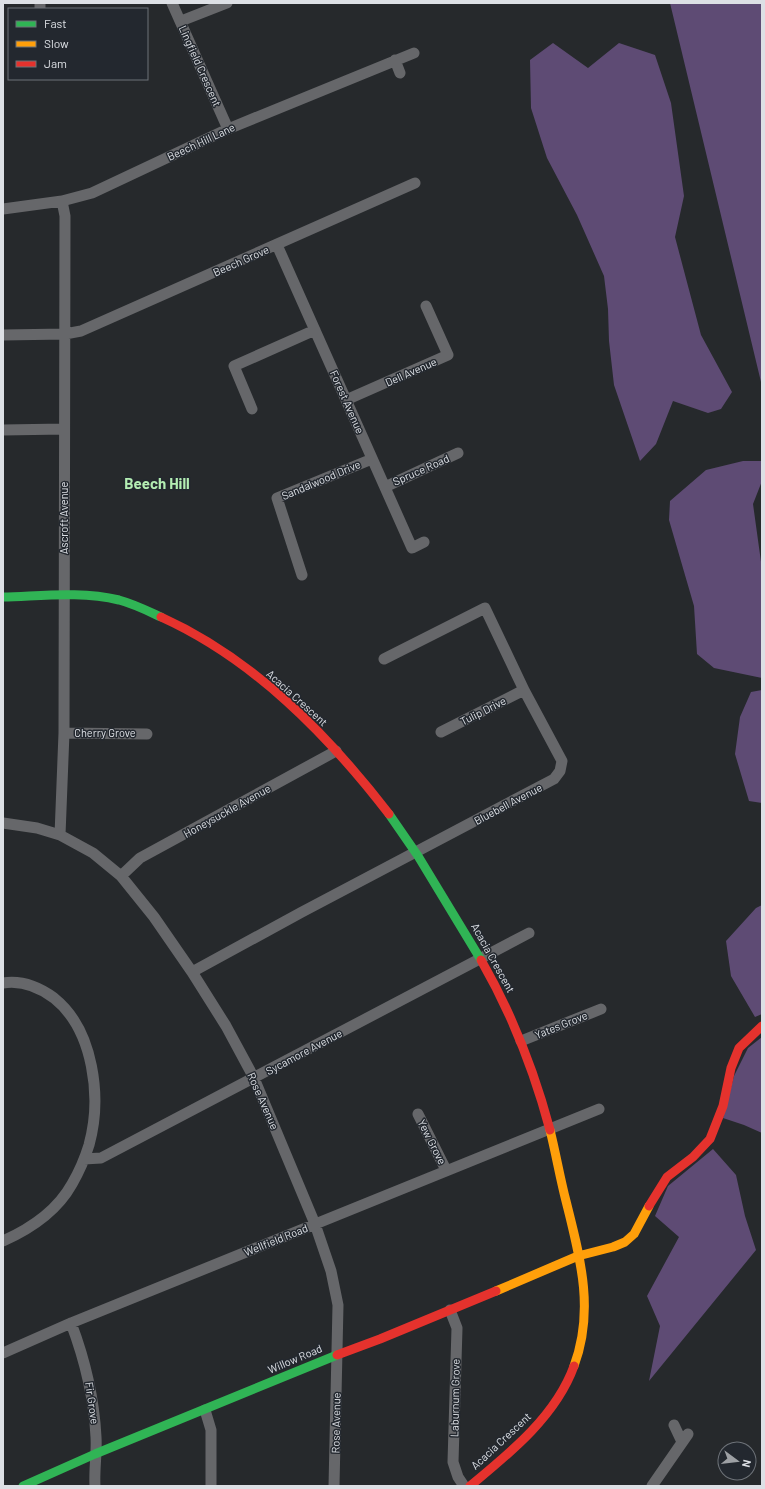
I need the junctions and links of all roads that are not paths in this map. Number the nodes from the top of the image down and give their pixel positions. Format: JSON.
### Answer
{"nodes":[{"id":1,"x":172,"y":3,"type":"edge"},
{"id":2,"x":226,"y":3,"type":"edge"},
{"id":3,"x":181,"y":21,"type":"junction"},
{"id":4,"x":414,"y":53,"type":"dead end"},
{"id":5,"x":395,"y":60,"type":"junction"},
{"id":6,"x":400,"y":73,"type":"dead end"},
{"id":7,"x":228,"y":128,"type":"junction"},
{"id":8,"x":415,"y":183,"type":"dead end"},
{"id":9,"x":62,"y":201,"type":"junction"},
{"id":10,"x":3,"y":209,"type":"edge"},
{"id":11,"x":277,"y":245,"type":"junction"},
{"id":12,"x":426,"y":306,"type":"dead end"},
{"id":13,"x":315,"y":330,"type":"junction"},
{"id":14,"x":65,"y":334,"type":"junction"},
{"id":15,"x":3,"y":335,"type":"edge"},
{"id":16,"x":346,"y":400,"type":"junction"},
{"id":17,"x":252,"y":409,"type":"dead end"},
{"id":18,"x":3,"y":430,"type":"edge"},
{"id":19,"x":64,"y":430,"type":"junction"},
{"id":20,"x":458,"y":453,"type":"dead end"},
{"id":21,"x":372,"y":459,"type":"junction"},
{"id":22,"x":385,"y":487,"type":"junction"},
{"id":23,"x":424,"y":542,"type":"dead end"},
{"id":24,"x":302,"y":575,"type":"dead end"},
{"id":25,"x":64,"y":594,"type":"junction"},
{"id":26,"x":3,"y":597,"type":"edge"},
{"id":27,"x":384,"y":659,"type":"dead end"},
{"id":28,"x":524,"y":690,"type":"junction"},
{"id":29,"x":441,"y":732,"type":"dead end"},
{"id":30,"x":64,"y":733,"type":"junction"},
{"id":31,"x":147,"y":734,"type":"dead end"},
{"id":32,"x":336,"y":751,"type":"junction"},
{"id":33,"x":3,"y":823,"type":"edge"},
{"id":34,"x":60,"y":835,"type":"junction"},
{"id":35,"x":416,"y":853,"type":"junction"},
{"id":36,"x":121,"y":876,"type":"junction"},
{"id":37,"x":529,"y":933,"type":"dead end"},
{"id":38,"x":480,"y":959,"type":"junction"},
{"id":39,"x":192,"y":972,"type":"junction"},
{"id":40,"x":3,"y":984,"type":"edge"},
{"id":41,"x":601,"y":1009,"type":"dead end"},
{"id":42,"x":762,"y":1026,"type":"edge"},
{"id":43,"x":521,"y":1041,"type":"junction"},
{"id":44,"x":254,"y":1078,"type":"junction"},
{"id":45,"x":600,"y":1109,"type":"dead end"},
{"id":46,"x":418,"y":1114,"type":"dead end"},
{"id":47,"x":550,"y":1128,"type":"junction"},
{"id":48,"x":84,"y":1159,"type":"junction"},
{"id":49,"x":446,"y":1170,"type":"junction"},
{"id":50,"x":315,"y":1224,"type":"junction"},
{"id":51,"x":3,"y":1241,"type":"edge"},
{"id":52,"x":578,"y":1256,"type":"junction"},
{"id":53,"x":450,"y":1310,"type":"junction"},
{"id":54,"x":71,"y":1323,"type":"junction"},
{"id":55,"x":3,"y":1353,"type":"edge"},
{"id":56,"x":337,"y":1355,"type":"junction"},
{"id":57,"x":205,"y":1410,"type":"junction"},
{"id":58,"x":674,"y":1424,"type":"dead end"},
{"id":59,"x":95,"y":1454,"type":"junction"},
{"id":60,"x":23,"y":1486,"type":"edge"},
{"id":61,"x":95,"y":1486,"type":"edge"},
{"id":62,"x":211,"y":1486,"type":"edge"},
{"id":63,"x":334,"y":1486,"type":"edge"},
{"id":64,"x":464,"y":1486,"type":"edge"},
{"id":65,"x":470,"y":1486,"type":"edge"},
{"id":66,"x":652,"y":1486,"type":"edge"}],
"edges":[{"from":1,"to":3,"type":"street","name":"Lingfield Crescent"},
{"from":2,"to":3,"type":"street"},
{"from":3,"to":7,"type":"street","name":"Lingfield Crescent"},
{"from":4,"to":5,"type":"street","name":"Beech Hill Lane"},
{"from":5,"to":6,"type":"street"},
{"from":5,"to":7,"type":"street","name":"Beech Hill Lane"},
{"from":7,"to":9,"type":"street","name":"Beech Hill Lane"},
{"from":8,"to":11,"type":"street","name":"Beech Grove"},
{"from":9,"to":10,"type":"street","name":"Beech Hill Lane"},
{"from":9,"to":14,"type":"street","name":"Ascroft Avenue"},
{"from":11,"to":13,"type":"street","name":"Forest Avenue"},
{"from":11,"to":14,"type":"street","name":"Beech Grove"},
{"from":12,"to":16,"type":"street","name":"Dell Avenue"},
{"from":13,"to":16,"type":"street","name":"Forest Avenue"},
{"from":13,"to":17,"type":"street"},
{"from":14,"to":15,"type":"street","name":"Beech Grove"},
{"from":14,"to":19,"type":"street","name":"Ascroft Avenue"},
{"from":16,"to":21,"type":"street","name":"Forest Avenue"},
{"from":18,"to":19,"type":"street"},
{"from":19,"to":25,"type":"street","name":"Ascroft Avenue"},
{"from":20,"to":22,"type":"street","name":"Spruce Road"},
{"from":21,"to":22,"type":"street","name":"Forest Avenue"},
{"from":21,"to":24,"type":"street","name":"Sandalwood Drive"},
{"from":22,"to":23,"type":"street","name":"Forest Avenue"},
{"from":25,"to":26,"type":"street","name":"Acacia Crescent"},
{"from":25,"to":30,"type":"street","name":"Ascroft Avenue"},
{"from":25,"to":32,"type":"street","name":"Acacia Crescent"},
{"from":27,"to":28,"type":"street","name":"Bluebell Avenue"},
{"from":28,"to":29,"type":"street","name":"Tulip Drive"},
{"from":28,"to":35,"type":"street","name":"Bluebell Avenue"},
{"from":30,"to":31,"type":"street","name":"Cherry Grove"},
{"from":30,"to":34,"type":"street","name":"Ascroft Avenue"},
{"from":32,"to":35,"type":"street","name":"Acacia Crescent"},
{"from":32,"to":36,"type":"street","name":"Honeysuckle Avenue"},
{"from":33,"to":34,"type":"street","name":"Rose Avenue"},
{"from":34,"to":36,"type":"street","name":"Rose Avenue"},
{"from":35,"to":38,"type":"street","name":"Acacia Crescent"},
{"from":35,"to":39,"type":"street","name":"Bluebell Avenue"},
{"from":36,"to":39,"type":"street","name":"Rose Avenue"},
{"from":37,"to":38,"type":"street","name":"Sycamore Avenue"},
{"from":38,"to":43,"type":"street","name":"Acacia Crescent"},
{"from":38,"to":44,"type":"street","name":"Sycamore Avenue"},
{"from":39,"to":44,"type":"street","name":"Rose Avenue"},
{"from":40,"to":48,"type":"street"},
{"from":41,"to":43,"type":"street","name":"Yates Grove"},
{"from":42,"to":52,"type":"street","name":"Willow Road"},
{"from":43,"to":47,"type":"street","name":"Acacia Crescent"},
{"from":44,"to":48,"type":"street","name":"Sycamore Avenue"},
{"from":44,"to":50,"type":"street","name":"Rose Avenue"},
{"from":45,"to":47,"type":"street","name":"Wellfield Road"},
{"from":46,"to":49,"type":"street","name":"Yew Grove"},
{"from":47,"to":49,"type":"street","name":"Wellfield Road"},
{"from":47,"to":52,"type":"street","name":"Acacia Crescent"},
{"from":48,"to":51,"type":"street"},
{"from":49,"to":50,"type":"street","name":"Wellfield Road"},
{"from":50,"to":54,"type":"street","name":"Wellfield Road"},
{"from":50,"to":56,"type":"street","name":"Rose Avenue"},
{"from":52,"to":53,"type":"street","name":"Willow Road"},
{"from":52,"to":65,"type":"street","name":"Acacia Crescent"},
{"from":53,"to":56,"type":"street","name":"Willow Road"},
{"from":53,"to":64,"type":"street","name":"Laburnum Grove"},
{"from":54,"to":55,"type":"street","name":"Wellfield Road"},
{"from":54,"to":59,"type":"street","name":"Fir Grove"},
{"from":56,"to":57,"type":"street","name":"Willow Road"},
{"from":56,"to":63,"type":"street","name":"Rose Avenue"},
{"from":57,"to":59,"type":"street","name":"Willow Road"},
{"from":57,"to":62,"type":"street"},
{"from":58,"to":66,"type":"street"},
{"from":59,"to":60,"type":"street","name":"Willow Road"},
{"from":59,"to":61,"type":"street","name":"Fir Grove"}]}
